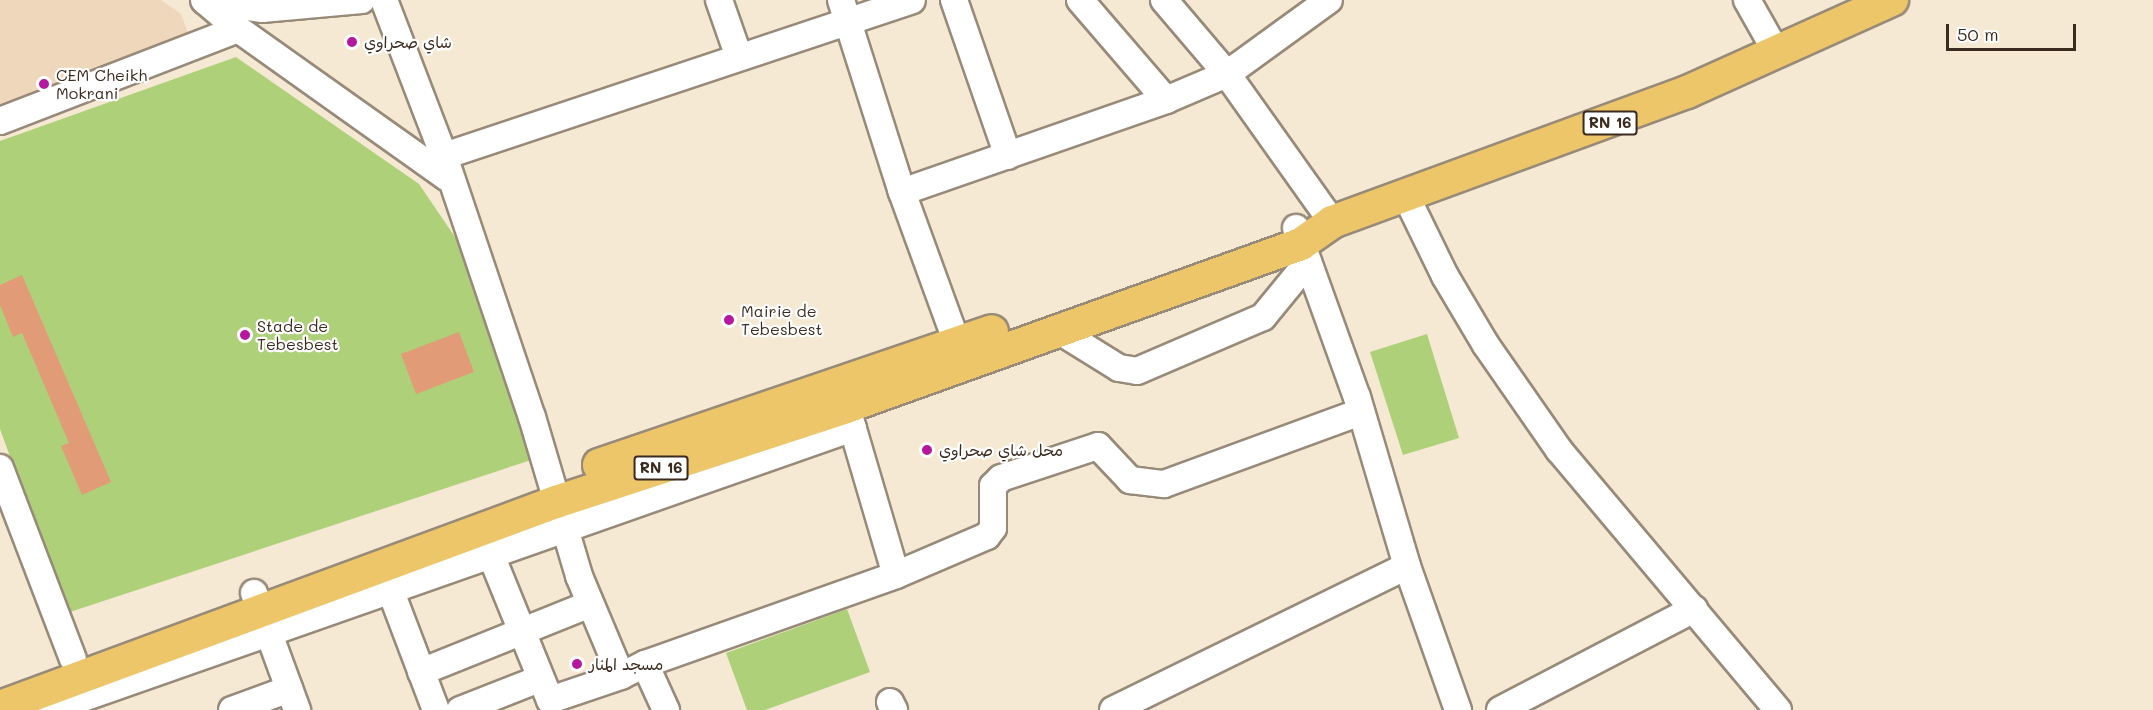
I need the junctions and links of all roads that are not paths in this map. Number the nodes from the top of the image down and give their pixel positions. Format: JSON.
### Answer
{"nodes":[{"id":1,"x":204,"y":0,"type":"edge"},
{"id":2,"x":362,"y":0,"type":"edge"},
{"id":3,"x":384,"y":0,"type":"edge"},
{"id":4,"x":719,"y":0,"type":"edge"},
{"id":5,"x":954,"y":0,"type":"edge"},
{"id":6,"x":1080,"y":0,"type":"edge"},
{"id":7,"x":1164,"y":0,"type":"edge"},
{"id":8,"x":1329,"y":0,"type":"edge"},
{"id":9,"x":1747,"y":0,"type":"edge"},
{"id":10,"x":1892,"y":0,"type":"edge"},
{"id":11,"x":905,"y":1,"type":"edge"},
{"id":12,"x":845,"y":10,"type":"edge"},
{"id":13,"x":238,"y":29,"type":"junction"},
{"id":14,"x":1777,"y":53,"type":"junction"},
{"id":15,"x":739,"y":57,"type":"junction"},
{"id":16,"x":1227,"y":74,"type":"junction"},
{"id":17,"x":1166,"y":100,"type":"junction"},
{"id":18,"x":0,"y":121,"type":"edge"},
{"id":19,"x":1008,"y":156,"type":"junction"},
{"id":20,"x":446,"y":167,"type":"junction"},
{"id":21,"x":902,"y":192,"type":"junction"},
{"id":22,"x":1405,"y":194,"type":"junction"},
{"id":23,"x":1311,"y":237,"type":"junction"},
{"id":24,"x":1056,"y":329,"type":"junction"},
{"id":25,"x":961,"y":353,"type":"junction"},
{"id":26,"x":1359,"y":405,"type":"junction"},
{"id":27,"x":846,"y":406,"type":"junction"},
{"id":28,"x":0,"y":468,"type":"edge"},
{"id":29,"x":557,"y":504,"type":"junction"},
{"id":30,"x":490,"y":555,"type":"junction"},
{"id":31,"x":1407,"y":566,"type":"junction"},
{"id":32,"x":896,"y":575,"type":"junction"},
{"id":33,"x":386,"y":579,"type":"junction"},
{"id":34,"x":590,"y":604,"type":"junction"},
{"id":35,"x":1694,"y":609,"type":"junction"},
{"id":36,"x":261,"y":613,"type":"junction"},
{"id":37,"x":520,"y":634,"type":"junction"},
{"id":38,"x":73,"y":659,"type":"junction"},
{"id":39,"x":645,"y":664,"type":"junction"},
{"id":40,"x":421,"y":672,"type":"junction"},
{"id":41,"x":621,"y":676,"type":"junction"},
{"id":42,"x":539,"y":680,"type":"junction"},
{"id":43,"x":0,"y":684,"type":"edge"},
{"id":44,"x":293,"y":700,"type":"edge"},
{"id":45,"x":0,"y":707,"type":"edge"},
{"id":46,"x":428,"y":707,"type":"edge"},
{"id":47,"x":49,"y":710,"type":"edge"},
{"id":48,"x":232,"y":710,"type":"edge"},
{"id":49,"x":460,"y":710,"type":"edge"},
{"id":50,"x":666,"y":710,"type":"edge"},
{"id":51,"x":1113,"y":710,"type":"edge"},
{"id":52,"x":1458,"y":710,"type":"edge"},
{"id":53,"x":1500,"y":710,"type":"edge"},
{"id":54,"x":1778,"y":710,"type":"edge"}],
"edges":[{"from":1,"to":2,"type":"street"},
{"from":1,"to":13,"type":"street"},
{"from":3,"to":20,"type":"street"},
{"from":4,"to":15,"type":"street"},
{"from":5,"to":19,"type":"street"},
{"from":6,"to":17,"type":"street"},
{"from":7,"to":16,"type":"street"},
{"from":8,"to":16,"type":"street"},
{"from":9,"to":14,"type":"street"},
{"from":10,"to":14,"type":"main road","number":"RN 16"},
{"from":11,"to":12,"type":"street"},
{"from":12,"to":15,"type":"street"},
{"from":12,"to":21,"type":"street"},
{"from":13,"to":18,"type":"street"},
{"from":13,"to":20,"type":"street"},
{"from":14,"to":22,"type":"main road","number":"RN 16"},
{"from":15,"to":20,"type":"street"},
{"from":16,"to":17,"type":"street"},
{"from":16,"to":23,"type":"street"},
{"from":17,"to":19,"type":"street"},
{"from":19,"to":21,"type":"street"},
{"from":20,"to":29,"type":"street"},
{"from":21,"to":25,"type":"street"},
{"from":22,"to":23,"type":"main road","number":"RN 16"},
{"from":22,"to":35,"type":"street"},
{"from":23,"to":24,"type":"main road","number":"RN 16"},
{"from":23,"to":24,"type":"street"},
{"from":23,"to":25,"type":"main road","number":"RN 16"},
{"from":23,"to":26,"type":"street"},
{"from":24,"to":25,"type":"main road","number":"RN 16"},
{"from":25,"to":27,"type":"main road","number":"RN 16"},
{"from":26,"to":31,"type":"street"},
{"from":26,"to":32,"type":"street"},
{"from":27,"to":29,"type":"street"},
{"from":27,"to":29,"type":"main road","number":"RN 16"},
{"from":27,"to":32,"type":"street"},
{"from":28,"to":38,"type":"street"},
{"from":29,"to":30,"type":"street"},
{"from":29,"to":33,"type":"main road","number":"RN 16"},
{"from":29,"to":34,"type":"street"},
{"from":29,"to":36,"type":"main road","number":"RN 16"},
{"from":30,"to":33,"type":"street"},
{"from":30,"to":37,"type":"street"},
{"from":31,"to":51,"type":"street"},
{"from":31,"to":52,"type":"street"},
{"from":32,"to":39,"type":"street"},
{"from":33,"to":36,"type":"main road","number":"RN 16"},
{"from":33,"to":40,"type":"street"},
{"from":34,"to":37,"type":"street"},
{"from":34,"to":41,"type":"street"},
{"from":35,"to":53,"type":"street"},
{"from":35,"to":54,"type":"street"},
{"from":36,"to":38,"type":"main road","number":"RN 16"},
{"from":36,"to":44,"type":"street"},
{"from":36,"to":45,"type":"main road","number":"RN 16"},
{"from":36,"to":47,"type":"street"},
{"from":37,"to":40,"type":"street"},
{"from":37,"to":42,"type":"street"},
{"from":38,"to":43,"type":"main road","number":"RN 16"},
{"from":39,"to":41,"type":"street"},
{"from":39,"to":50,"type":"street"},
{"from":40,"to":46,"type":"street"},
{"from":41,"to":42,"type":"street"},
{"from":42,"to":49,"type":"street"},
{"from":44,"to":48,"type":"street"}]}
